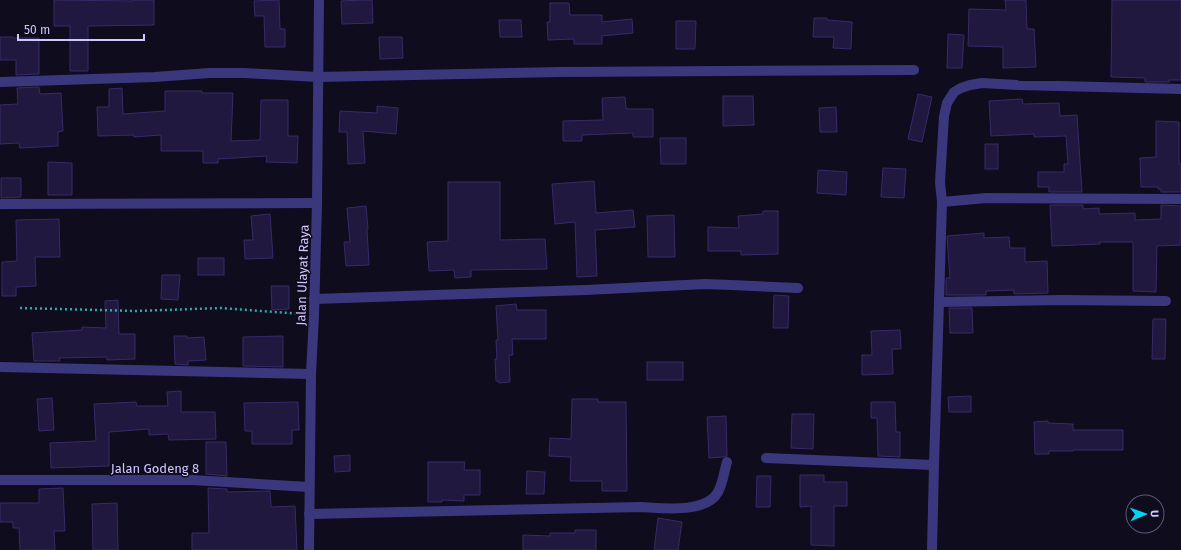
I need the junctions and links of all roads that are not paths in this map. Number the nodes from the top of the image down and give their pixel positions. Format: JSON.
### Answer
{"nodes":[{"id":1,"x":319,"y":0,"type":"edge"},
{"id":2,"x":914,"y":70,"type":"dead end"},
{"id":3,"x":318,"y":77,"type":"junction"},
{"id":4,"x":0,"y":82,"type":"edge"},
{"id":5,"x":1181,"y":89,"type":"edge"},
{"id":6,"x":1181,"y":200,"type":"edge"},
{"id":7,"x":942,"y":202,"type":"junction"},
{"id":8,"x":317,"y":203,"type":"junction"},
{"id":9,"x":0,"y":204,"type":"edge"},
{"id":10,"x":798,"y":288,"type":"dead end"},
{"id":11,"x":314,"y":299,"type":"junction"},
{"id":12,"x":1166,"y":301,"type":"dead end"},
{"id":13,"x":940,"y":302,"type":"junction"},
{"id":14,"x":0,"y":367,"type":"edge"},
{"id":15,"x":311,"y":374,"type":"junction"},
{"id":16,"x":766,"y":458,"type":"dead end"},
{"id":17,"x":726,"y":462,"type":"dead end"},
{"id":18,"x":934,"y":465,"type":"junction"},
{"id":19,"x":0,"y":480,"type":"edge"},
{"id":20,"x":309,"y":487,"type":"junction"},
{"id":21,"x":309,"y":514,"type":"junction"},
{"id":22,"x":309,"y":550,"type":"edge"},
{"id":23,"x":932,"y":550,"type":"edge"}],
"edges":[{"from":1,"to":3,"type":"street","name":"Jalan Ulayat Raya"},
{"from":2,"to":3,"type":"street"},
{"from":3,"to":4,"type":"street"},
{"from":3,"to":8,"type":"street","name":"Jalan Ulayat Raya"},
{"from":5,"to":7,"type":"street"},
{"from":6,"to":7,"type":"street"},
{"from":7,"to":13,"type":"street"},
{"from":8,"to":9,"type":"street"},
{"from":8,"to":11,"type":"street","name":"Jalan Ulayat Raya"},
{"from":10,"to":11,"type":"street"},
{"from":11,"to":15,"type":"street","name":"Jalan Ulayat Raya"},
{"from":12,"to":13,"type":"street"},
{"from":13,"to":18,"type":"street"},
{"from":14,"to":15,"type":"street"},
{"from":15,"to":20,"type":"street","name":"Jalan Ulayat Raya"},
{"from":16,"to":18,"type":"street"},
{"from":17,"to":21,"type":"street"},
{"from":18,"to":23,"type":"street"},
{"from":19,"to":20,"type":"street","name":"Jalan Godeng 8"},
{"from":20,"to":21,"type":"street","name":"Jalan Ulayat Raya"},
{"from":21,"to":22,"type":"street","name":"Jalan Ulayat Raya"}]}
